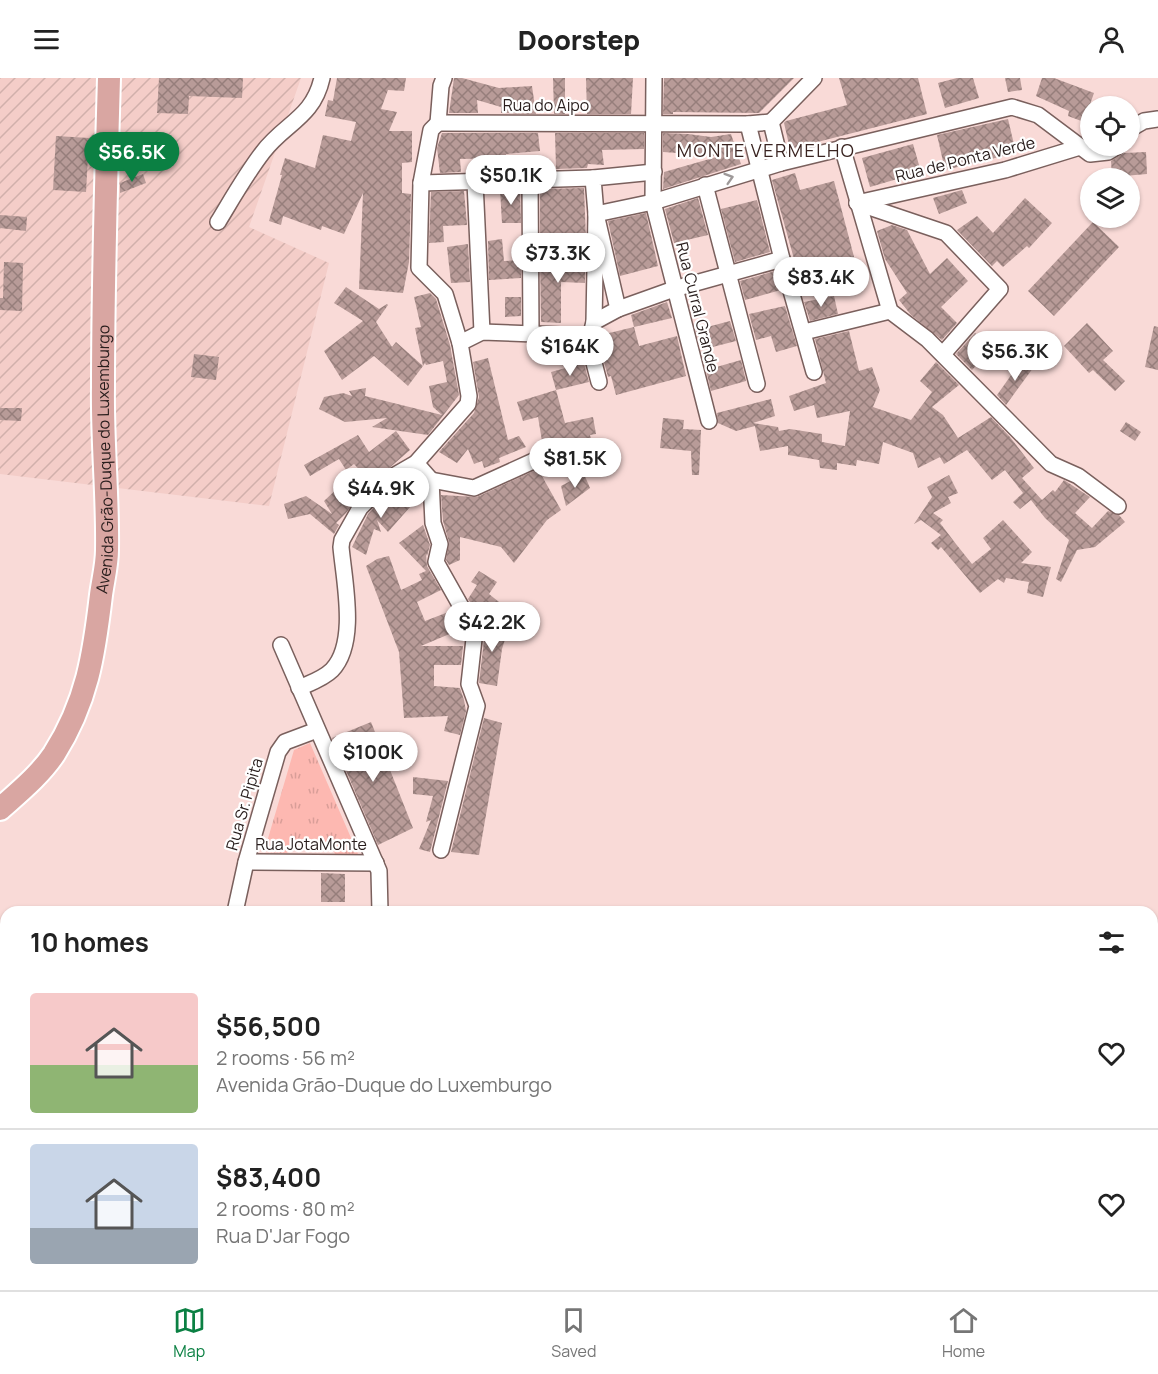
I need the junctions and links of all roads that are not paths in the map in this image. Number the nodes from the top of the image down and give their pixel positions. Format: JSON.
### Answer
{"nodes":[{"id":1,"x":109,"y":78,"type":"edge"},
{"id":2,"x":322,"y":78,"type":"edge"},
{"id":3,"x":444,"y":78,"type":"edge"},
{"id":4,"x":654,"y":78,"type":"edge"},
{"id":5,"x":814,"y":78,"type":"edge"},
{"id":6,"x":1158,"y":119,"type":"edge"},
{"id":7,"x":771,"y":122,"type":"junction"},
{"id":8,"x":438,"y":123,"type":"junction"},
{"id":9,"x":653,"y":123,"type":"junction"},
{"id":10,"x":1140,"y":123,"type":"edge"},
{"id":11,"x":748,"y":124,"type":"junction"},
{"id":12,"x":842,"y":147,"type":"junction"},
{"id":13,"x":1080,"y":147,"type":"joint"},
{"id":14,"x":781,"y":163,"type":"junction"},
{"id":15,"x":758,"y":169,"type":"junction"},
{"id":16,"x":654,"y":172,"type":"junction"},
{"id":17,"x":593,"y":178,"type":"junction"},
{"id":18,"x":530,"y":180,"type":"junction"},
{"id":19,"x":475,"y":182,"type":"junction"},
{"id":20,"x":421,"y":183,"type":"junction"},
{"id":21,"x":705,"y":185,"type":"junction"},
{"id":22,"x":653,"y":202,"type":"junction"},
{"id":23,"x":857,"y":203,"type":"junction"},
{"id":24,"x":596,"y":214,"type":"junction"},
{"id":25,"x":218,"y":222,"type":"dead end"},
{"id":26,"x":782,"y":259,"type":"junction"},
{"id":27,"x":726,"y":273,"type":"junction"},
{"id":28,"x":674,"y":288,"type":"junction"},
{"id":29,"x":618,"y":309,"type":"junction"},
{"id":30,"x":890,"y":311,"type":"junction"},
{"id":31,"x":594,"y":321,"type":"junction"},
{"id":32,"x":804,"y":332,"type":"junction"},
{"id":33,"x":482,"y":333,"type":"junction"},
{"id":34,"x":531,"y":334,"type":"junction"},
{"id":35,"x":586,"y":336,"type":"junction"},
{"id":36,"x":460,"y":343,"type":"junction"},
{"id":37,"x":943,"y":354,"type":"junction"},
{"id":38,"x":814,"y":372,"type":"dead end"},
{"id":39,"x":599,"y":382,"type":"dead end"},
{"id":40,"x":757,"y":384,"type":"dead end"},
{"id":41,"x":708,"y":421,"type":"dead end"},
{"id":42,"x":540,"y":458,"type":"dead end"},
{"id":43,"x":416,"y":464,"type":"junction"},
{"id":44,"x":431,"y":480,"type":"junction"},
{"id":45,"x":1118,"y":506,"type":"dead end"},
{"id":46,"x":281,"y":645,"type":"dead end"},
{"id":47,"x":299,"y":688,"type":"junction"},
{"id":48,"x":317,"y":730,"type":"junction"},
{"id":49,"x":0,"y":809,"type":"edge"},
{"id":50,"x":441,"y":850,"type":"dead end"},
{"id":51,"x":246,"y":862,"type":"junction"},
{"id":52,"x":376,"y":863,"type":"junction"},
{"id":53,"x":236,"y":906,"type":"edge"},
{"id":54,"x":380,"y":906,"type":"edge"}],
"edges":[{"from":1,"to":49,"type":"main road","name":"Avenida Grão-Duque do Luxemburgo"},
{"from":2,"to":25,"type":"street"},
{"from":3,"to":8,"type":"street"},
{"from":4,"to":9,"type":"street","name":"Rua Curral Grande"},
{"from":5,"to":7,"type":"street"},
{"from":6,"to":10,"type":"street"},
{"from":7,"to":11,"type":"street","name":"Rua do Aipo"},
{"from":7,"to":14,"type":"street"},
{"from":8,"to":9,"type":"street","name":"Rua do Aipo"},
{"from":8,"to":20,"type":"street"},
{"from":9,"to":11,"type":"street","name":"Rua do Aipo"},
{"from":9,"to":16,"type":"street","name":"Rua Curral Grande"},
{"from":11,"to":15,"type":"street"},
{"from":12,"to":13,"type":"street"},
{"from":12,"to":14,"type":"street"},
{"from":12,"to":23,"type":"street"},
{"from":13,"to":23,"type":"street","name":"Rua de Ponta Verde"},
{"from":14,"to":15,"type":"street"},
{"from":21,"to":15,"type":"street","one_way":true},
{"from":15,"to":26,"type":"street"},
{"from":16,"to":17,"type":"street"},
{"from":16,"to":22,"type":"street","name":"Rua Curral Grande"},
{"from":17,"to":18,"type":"street"},
{"from":17,"to":24,"type":"street"},
{"from":18,"to":19,"type":"street"},
{"from":18,"to":34,"type":"street"},
{"from":19,"to":20,"type":"street"},
{"from":19,"to":33,"type":"street"},
{"from":20,"to":36,"type":"street"},
{"from":21,"to":22,"type":"street"},
{"from":21,"to":27,"type":"street"},
{"from":22,"to":24,"type":"street"},
{"from":22,"to":28,"type":"street","name":"Rua Curral Grande"},
{"from":23,"to":30,"type":"street"},
{"from":23,"to":37,"type":"street"},
{"from":24,"to":29,"type":"street"},
{"from":24,"to":31,"type":"street"},
{"from":26,"to":27,"type":"street"},
{"from":26,"to":32,"type":"street"},
{"from":27,"to":28,"type":"street"},
{"from":27,"to":40,"type":"street"},
{"from":28,"to":29,"type":"street"},
{"from":28,"to":41,"type":"street","name":"Rua Curral Grande"},
{"from":29,"to":31,"type":"street"},
{"from":30,"to":32,"type":"street"},
{"from":30,"to":37,"type":"street"},
{"from":31,"to":35,"type":"street"},
{"from":32,"to":38,"type":"street"},
{"from":33,"to":34,"type":"street"},
{"from":33,"to":36,"type":"street"},
{"from":34,"to":35,"type":"street"},
{"from":35,"to":39,"type":"street"},
{"from":36,"to":43,"type":"street"},
{"from":37,"to":45,"type":"street"},
{"from":42,"to":44,"type":"street"},
{"from":43,"to":44,"type":"street"},
{"from":43,"to":47,"type":"street"},
{"from":44,"to":50,"type":"street"},
{"from":46,"to":47,"type":"street"},
{"from":47,"to":48,"type":"street"},
{"from":48,"to":51,"type":"street","name":"Rua Sr. Pipita"},
{"from":48,"to":52,"type":"street"},
{"from":51,"to":52,"type":"street","name":"Rua JotaMonte"},
{"from":51,"to":53,"type":"street","name":"Rua Sr. Pipita"},
{"from":52,"to":54,"type":"street"}]}
